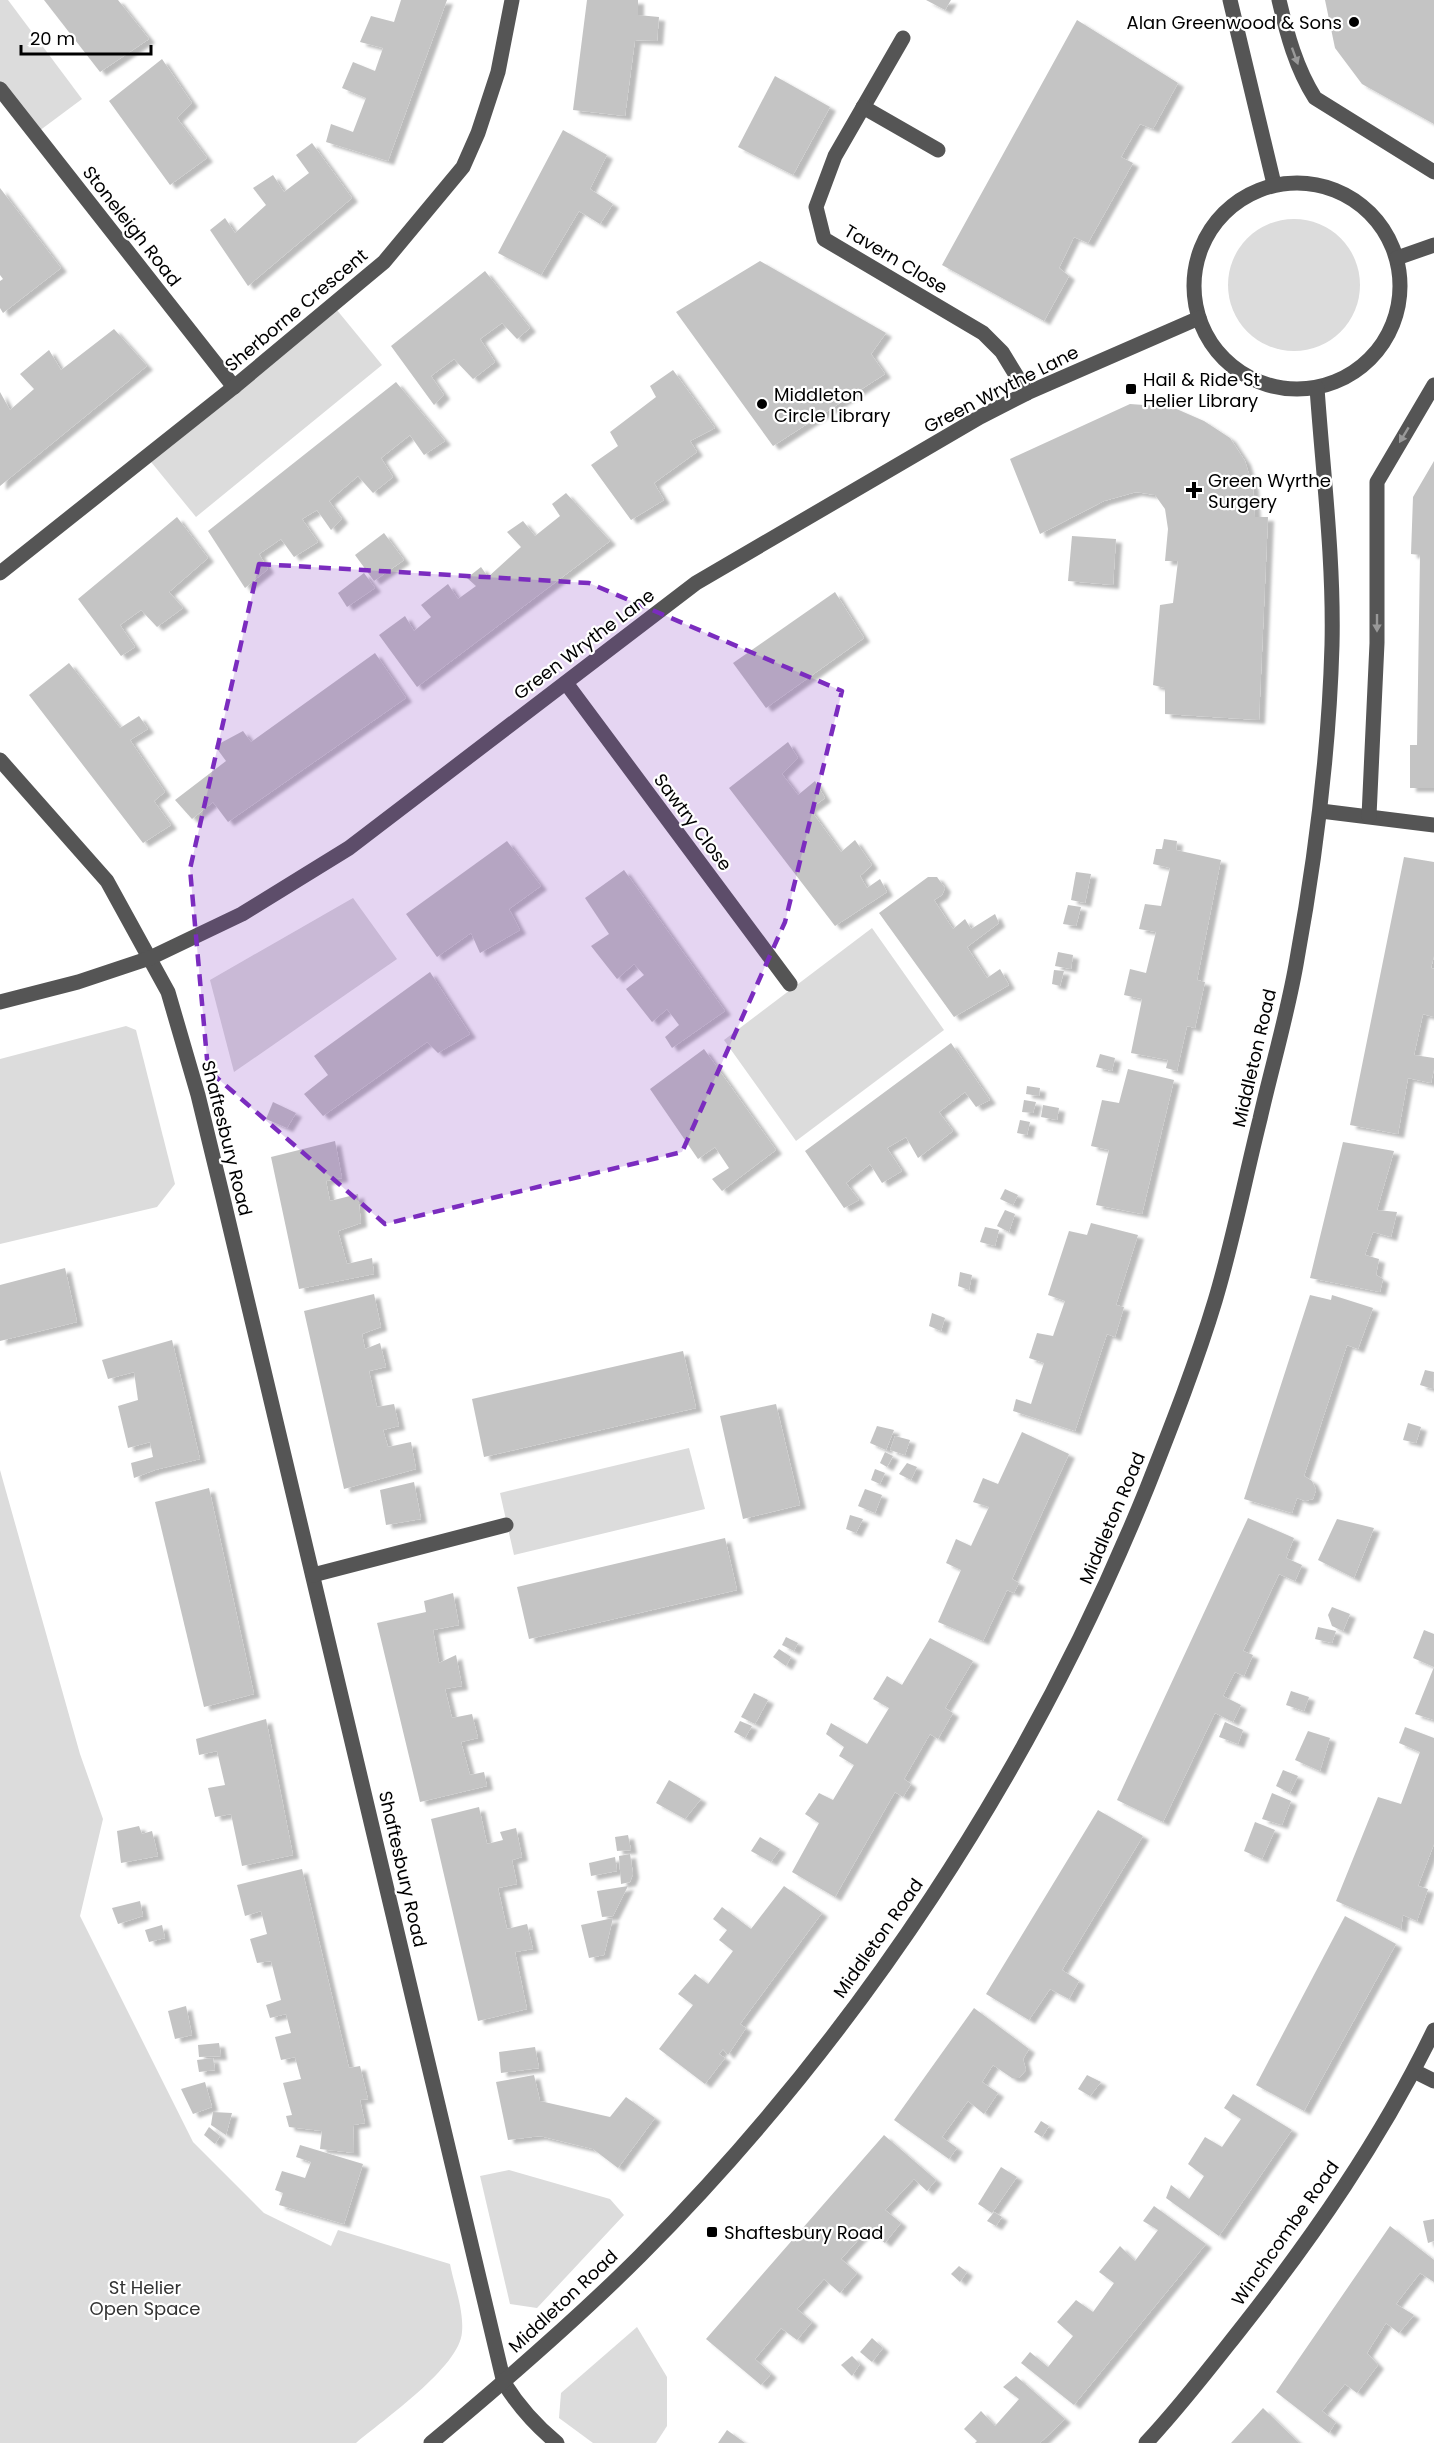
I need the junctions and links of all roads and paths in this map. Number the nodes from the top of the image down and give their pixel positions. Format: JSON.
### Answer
{"nodes":[{"id":1,"x":512,"y":0,"type":"edge"},
{"id":2,"x":1230,"y":0,"type":"edge"},
{"id":3,"x":1279,"y":0,"type":"edge"},
{"id":4,"x":903,"y":38,"type":"dead end"},
{"id":5,"x":0,"y":89,"type":"edge"},
{"id":6,"x":863,"y":107,"type":"junction"},
{"id":7,"x":938,"y":150,"type":"dead end"},
{"id":8,"x":1434,"y":172,"type":"edge"},
{"id":9,"x":1274,"y":184,"type":"junction"},
{"id":10,"x":1434,"y":245,"type":"edge"},
{"id":11,"x":1397,"y":258,"type":"junction"},
{"id":12,"x":1198,"y":318,"type":"junction"},
{"id":13,"x":1434,"y":385,"type":"edge"},
{"id":14,"x":234,"y":387,"type":"junction"},
{"id":15,"x":1317,"y":388,"type":"junction"},
{"id":16,"x":1027,"y":393,"type":"junction"},
{"id":17,"x":0,"y":573,"type":"edge"},
{"id":18,"x":566,"y":683,"type":"junction"},
{"id":19,"x":0,"y":760,"type":"edge"},
{"id":20,"x":1321,"y":811,"type":"junction"},
{"id":21,"x":1369,"y":816,"type":"junction"},
{"id":22,"x":1434,"y":825,"type":"edge"},
{"id":23,"x":150,"y":958,"type":"junction"},
{"id":24,"x":790,"y":984,"type":"dead end"},
{"id":25,"x":0,"y":1002,"type":"edge"},
{"id":26,"x":506,"y":1525,"type":"dead end"},
{"id":27,"x":313,"y":1575,"type":"junction"},
{"id":28,"x":1434,"y":2030,"type":"edge"},
{"id":29,"x":1414,"y":2071,"type":"junction"},
{"id":30,"x":1434,"y":2081,"type":"edge"},
{"id":31,"x":504,"y":2383,"type":"junction"},
{"id":32,"x":431,"y":2443,"type":"edge"},
{"id":33,"x":557,"y":2443,"type":"edge"},
{"id":34,"x":1146,"y":2443,"type":"edge"}],
"edges":[{"from":1,"to":14,"type":"street","name":"Sherborne Crescent"},
{"from":2,"to":9,"type":"street"},
{"from":3,"to":8,"type":"street","one_way":true},
{"from":4,"to":6,"type":"street","name":"Tavern Close"},
{"from":5,"to":14,"type":"street","name":"Stoneleigh Road"},
{"from":6,"to":7,"type":"street"},
{"from":6,"to":16,"type":"street","name":"Tavern Close"},
{"from":9,"to":11,"type":"street"},
{"from":9,"to":12,"type":"street"},
{"from":10,"to":11,"type":"street"},
{"from":11,"to":15,"type":"street"},
{"from":12,"to":15,"type":"street"},
{"from":12,"to":16,"type":"street","name":"Green Wrythe Lane"},
{"from":13,"to":21,"type":"street","one_way":true},
{"from":14,"to":17,"type":"street","name":"Sherborne Crescent"},
{"from":15,"to":20,"type":"street","name":"Middleton Road"},
{"from":16,"to":18,"type":"street","name":"Green Wrythe Lane"},
{"from":18,"to":23,"type":"street","name":"Green Wrythe Lane"},
{"from":18,"to":24,"type":"street","name":"Sawtry Close"},
{"from":19,"to":23,"type":"street","name":"Shaftesbury Road"},
{"from":20,"to":21,"type":"street"},
{"from":20,"to":31,"type":"street","name":"Middleton Road"},
{"from":21,"to":22,"type":"street"},
{"from":23,"to":25,"type":"street","name":"Green Wrythe Lane"},
{"from":23,"to":27,"type":"street","name":"Shaftesbury Road"},
{"from":26,"to":27,"type":"street"},
{"from":27,"to":31,"type":"street","name":"Shaftesbury Road"},
{"from":28,"to":29,"type":"street","name":"Winchcombe Road"},
{"from":29,"to":30,"type":"street"},
{"from":29,"to":34,"type":"street","name":"Winchcombe Road"},
{"from":31,"to":32,"type":"street","name":"Middleton Road"},
{"from":31,"to":33,"type":"street"}]}
